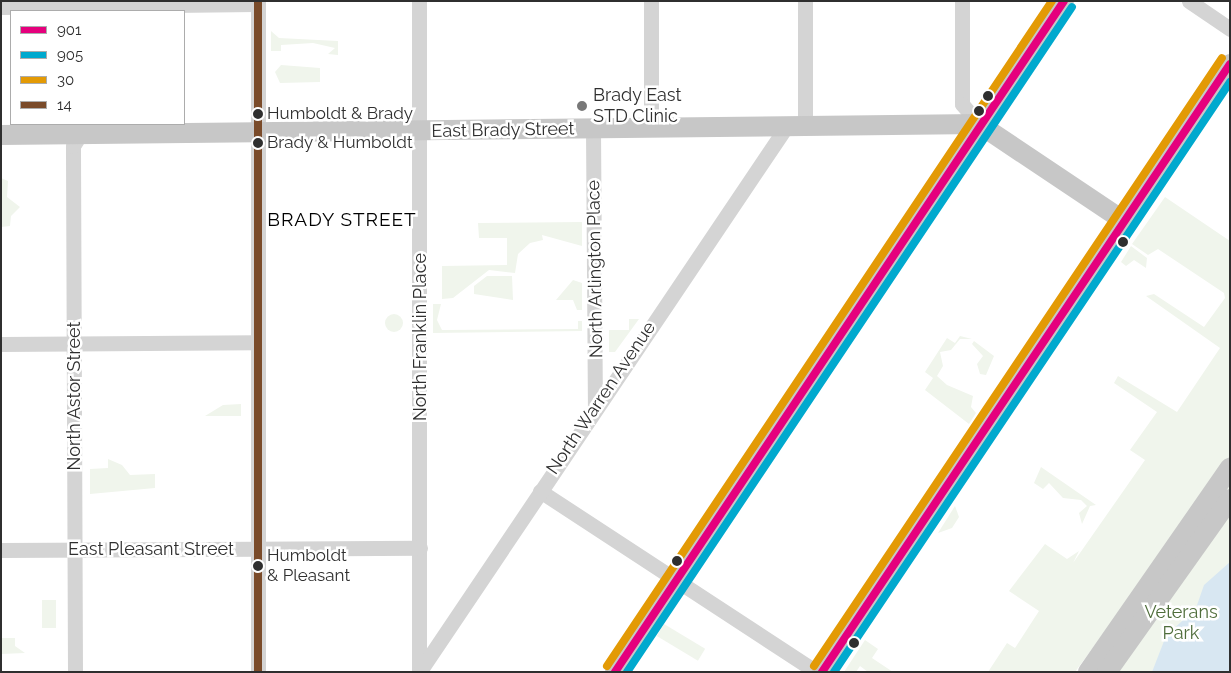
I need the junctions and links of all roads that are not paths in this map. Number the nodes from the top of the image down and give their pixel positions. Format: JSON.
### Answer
{"nodes":[{"id":1,"x":420,"y":1,"type":"edge"},
{"id":2,"x":651,"y":1,"type":"edge"},
{"id":3,"x":805,"y":1,"type":"edge"},
{"id":4,"x":962,"y":1,"type":"edge"},
{"id":5,"x":1064,"y":1,"type":"edge"},
{"id":6,"x":1189,"y":1,"type":"edge"},
{"id":7,"x":258,"y":3,"type":"edge"},
{"id":8,"x":1,"y":6,"type":"edge"},
{"id":9,"x":86,"y":6,"type":"edge"},
{"id":10,"x":1230,"y":29,"type":"edge"},
{"id":11,"x":1230,"y":64,"type":"edge"},
{"id":12,"x":979,"y":124,"type":"junction"},
{"id":13,"x":796,"y":127,"type":"junction"},
{"id":14,"x":84,"y":129,"type":"edge"},
{"id":15,"x":593,"y":129,"type":"junction"},
{"id":16,"x":651,"y":129,"type":"junction"},
{"id":17,"x":420,"y":131,"type":"junction"},
{"id":18,"x":258,"y":132,"type":"junction"},
{"id":19,"x":1,"y":135,"type":"edge"},
{"id":20,"x":1124,"y":221,"type":"junction"},
{"id":21,"x":258,"y":342,"type":"junction"},
{"id":22,"x":74,"y":343,"type":"junction"},
{"id":23,"x":1,"y":344,"type":"edge"},
{"id":24,"x":595,"y":408,"type":"junction"},
{"id":25,"x":1230,"y":468,"type":"edge"},
{"id":26,"x":540,"y":490,"type":"junction"},
{"id":27,"x":1230,"y":499,"type":"edge"},
{"id":28,"x":420,"y":548,"type":"junction"},
{"id":29,"x":258,"y":549,"type":"junction"},
{"id":30,"x":1,"y":550,"type":"edge"},
{"id":31,"x":74,"y":550,"type":"junction"},
{"id":32,"x":676,"y":580,"type":"junction"},
{"id":33,"x":75,"y":672,"type":"edge"},
{"id":34,"x":258,"y":672,"type":"edge"},
{"id":35,"x":419,"y":672,"type":"edge"},
{"id":36,"x":615,"y":672,"type":"edge"},
{"id":37,"x":817,"y":672,"type":"edge"},
{"id":38,"x":822,"y":672,"type":"edge"},
{"id":39,"x":1088,"y":672,"type":"edge"},
{"id":40,"x":1107,"y":672,"type":"edge"}],
"edges":[{"from":1,"to":17,"type":"street","name":"North Franklin Place"},
{"from":2,"to":16,"type":"street"},
{"from":3,"to":13,"type":"street"},
{"from":4,"to":12,"type":"street"},
{"from":5,"to":12,"type":"main road"},
{"from":6,"to":10,"type":"street"},
{"from":7,"to":9,"type":"street"},
{"from":7,"to":18,"type":"street"},
{"from":8,"to":9,"type":"street"},
{"from":11,"to":20,"type":"main road"},
{"from":12,"to":13,"type":"main road","name":"East Brady Street"},
{"from":12,"to":20,"type":"main road"},
{"from":12,"to":32,"type":"main road"},
{"from":13,"to":16,"type":"main road","name":"East Brady Street"},
{"from":13,"to":24,"type":"street","name":"North Warren Avenue"},
{"from":14,"to":18,"type":"main road","name":"East Brady Street"},
{"from":14,"to":19,"type":"main road","name":"East Brady Street"},
{"from":14,"to":22,"type":"street","name":"North Astor Street"},
{"from":15,"to":16,"type":"main road","name":"East Brady Street"},
{"from":15,"to":17,"type":"main road","name":"East Brady Street"},
{"from":15,"to":24,"type":"street","name":"North Arlington Place"},
{"from":17,"to":18,"type":"main road","name":"East Brady Street"},
{"from":17,"to":28,"type":"street","name":"North Franklin Place"},
{"from":18,"to":21,"type":"street"},
{"from":20,"to":38,"type":"main road"},
{"from":21,"to":22,"type":"street"},
{"from":21,"to":29,"type":"street"},
{"from":22,"to":23,"type":"street"},
{"from":22,"to":31,"type":"street","name":"North Astor Street"},
{"from":24,"to":26,"type":"street","name":"North Warren Avenue"},
{"from":25,"to":39,"type":"main road"},
{"from":26,"to":32,"type":"street"},
{"from":26,"to":35,"type":"street","name":"North Warren Avenue"},
{"from":27,"to":40,"type":"main road"},
{"from":28,"to":29,"type":"street","name":"East Pleasant Street"},
{"from":28,"to":35,"type":"street","name":"North Franklin Place"},
{"from":29,"to":31,"type":"street","name":"East Pleasant Street"},
{"from":29,"to":34,"type":"street"},
{"from":30,"to":31,"type":"street","name":"East Pleasant Street"},
{"from":31,"to":33,"type":"street","name":"North Astor Street"},
{"from":32,"to":36,"type":"main road"},
{"from":32,"to":37,"type":"street"}]}
